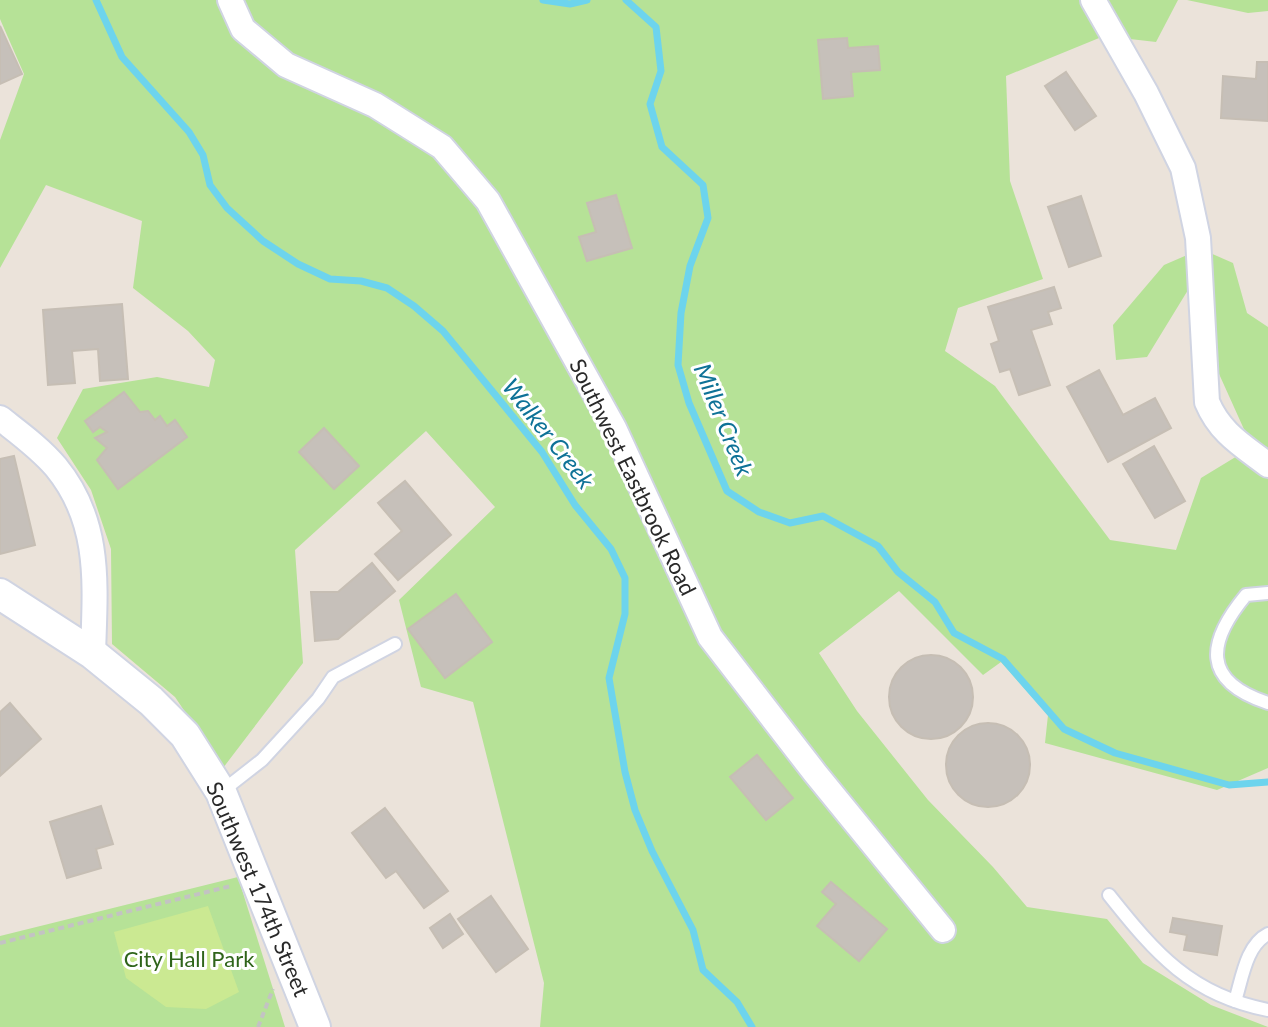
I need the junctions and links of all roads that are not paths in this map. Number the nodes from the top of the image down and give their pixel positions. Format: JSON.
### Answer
{"nodes":[{"id":1,"x":230,"y":0,"type":"edge"},
{"id":2,"x":1093,"y":0,"type":"edge"},
{"id":3,"x":0,"y":418,"type":"edge"},
{"id":4,"x":1268,"y":465,"type":"edge"},
{"id":5,"x":1268,"y":593,"type":"edge"},
{"id":6,"x":0,"y":594,"type":"edge"},
{"id":7,"x":395,"y":644,"type":"dead end"},
{"id":8,"x":93,"y":654,"type":"junction"},
{"id":9,"x":1268,"y":703,"type":"edge"},
{"id":10,"x":221,"y":792,"type":"junction"},
{"id":11,"x":1109,"y":895,"type":"dead end"},
{"id":12,"x":943,"y":930,"type":"dead end"},
{"id":13,"x":1268,"y":934,"type":"edge"},
{"id":14,"x":1235,"y":1001,"type":"junction"},
{"id":15,"x":1268,"y":1010,"type":"edge"},
{"id":16,"x":315,"y":1027,"type":"edge"}],
"edges":[{"from":1,"to":12,"type":"street","name":"Southwest Eastbrook Road"},
{"from":2,"to":4,"type":"street"},
{"from":3,"to":8,"type":"street"},
{"from":5,"to":9,"type":"lane"},
{"from":6,"to":8,"type":"street","name":"Southwest 174th Street"},
{"from":7,"to":10,"type":"lane"},
{"from":8,"to":10,"type":"street","name":"Southwest 174th Street"},
{"from":10,"to":16,"type":"street","name":"Southwest 174th Street"},
{"from":11,"to":14,"type":"lane"},
{"from":13,"to":14,"type":"lane"},
{"from":14,"to":15,"type":"lane"}]}
